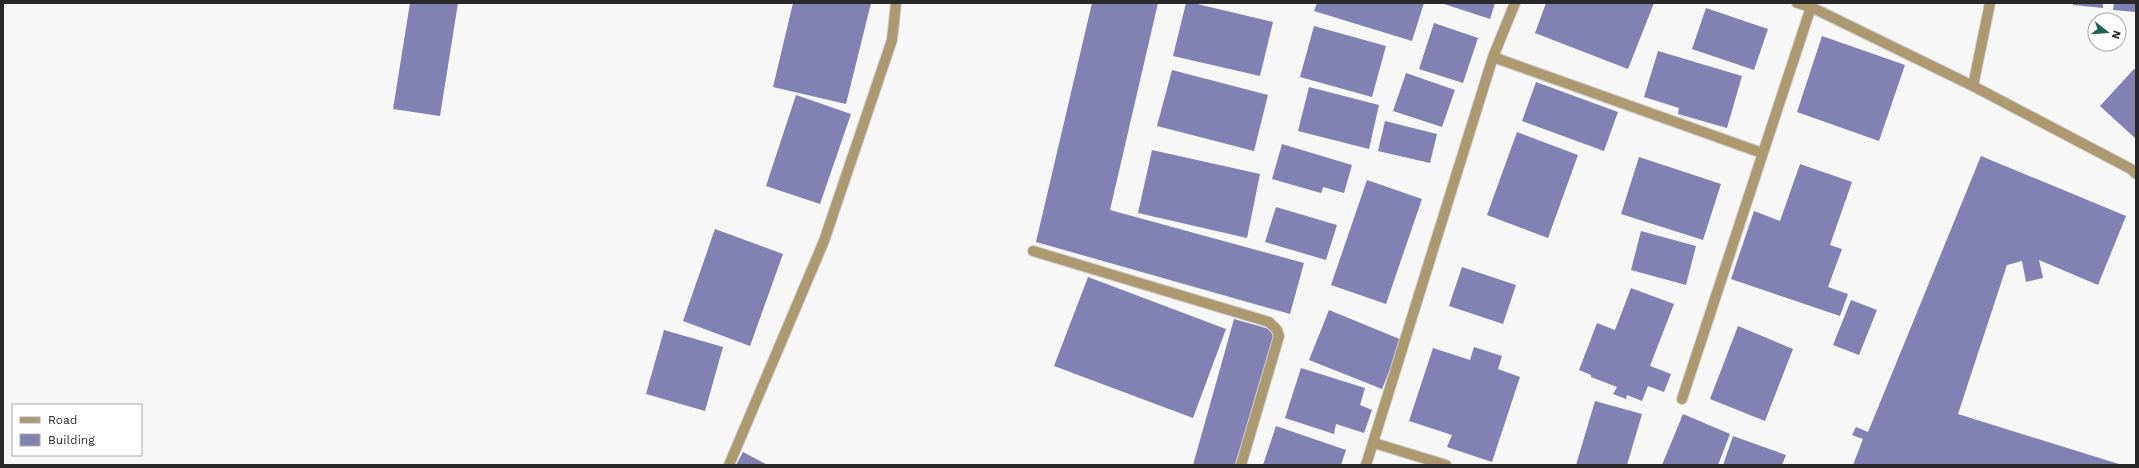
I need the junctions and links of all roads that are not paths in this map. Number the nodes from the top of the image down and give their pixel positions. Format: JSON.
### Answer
{"nodes":[{"id":1,"x":896,"y":3,"type":"edge"},
{"id":2,"x":1515,"y":3,"type":"edge"},
{"id":3,"x":1797,"y":3,"type":"edge"},
{"id":4,"x":1990,"y":3,"type":"edge"},
{"id":5,"x":1811,"y":7,"type":"junction"},
{"id":6,"x":1493,"y":57,"type":"junction"},
{"id":7,"x":1973,"y":86,"type":"junction"},
{"id":8,"x":1762,"y":154,"type":"junction"},
{"id":9,"x":2134,"y":168,"type":"edge"},
{"id":10,"x":1033,"y":251,"type":"dead end"},
{"id":11,"x":1682,"y":399,"type":"dead end"},
{"id":12,"x":1374,"y":442,"type":"junction"},
{"id":13,"x":729,"y":465,"type":"edge"},
{"id":14,"x":1241,"y":465,"type":"edge"},
{"id":15,"x":1366,"y":465,"type":"edge"},
{"id":16,"x":1446,"y":465,"type":"edge"}],
"edges":[{"from":1,"to":13,"type":"street"},
{"from":2,"to":6,"type":"street"},
{"from":3,"to":5,"type":"street"},
{"from":4,"to":7,"type":"street"},
{"from":5,"to":7,"type":"street"},
{"from":5,"to":8,"type":"street"},
{"from":6,"to":8,"type":"street"},
{"from":6,"to":12,"type":"street"},
{"from":7,"to":9,"type":"street"},
{"from":8,"to":11,"type":"street"},
{"from":10,"to":14,"type":"street"},
{"from":12,"to":15,"type":"street"},
{"from":12,"to":16,"type":"street"}]}
